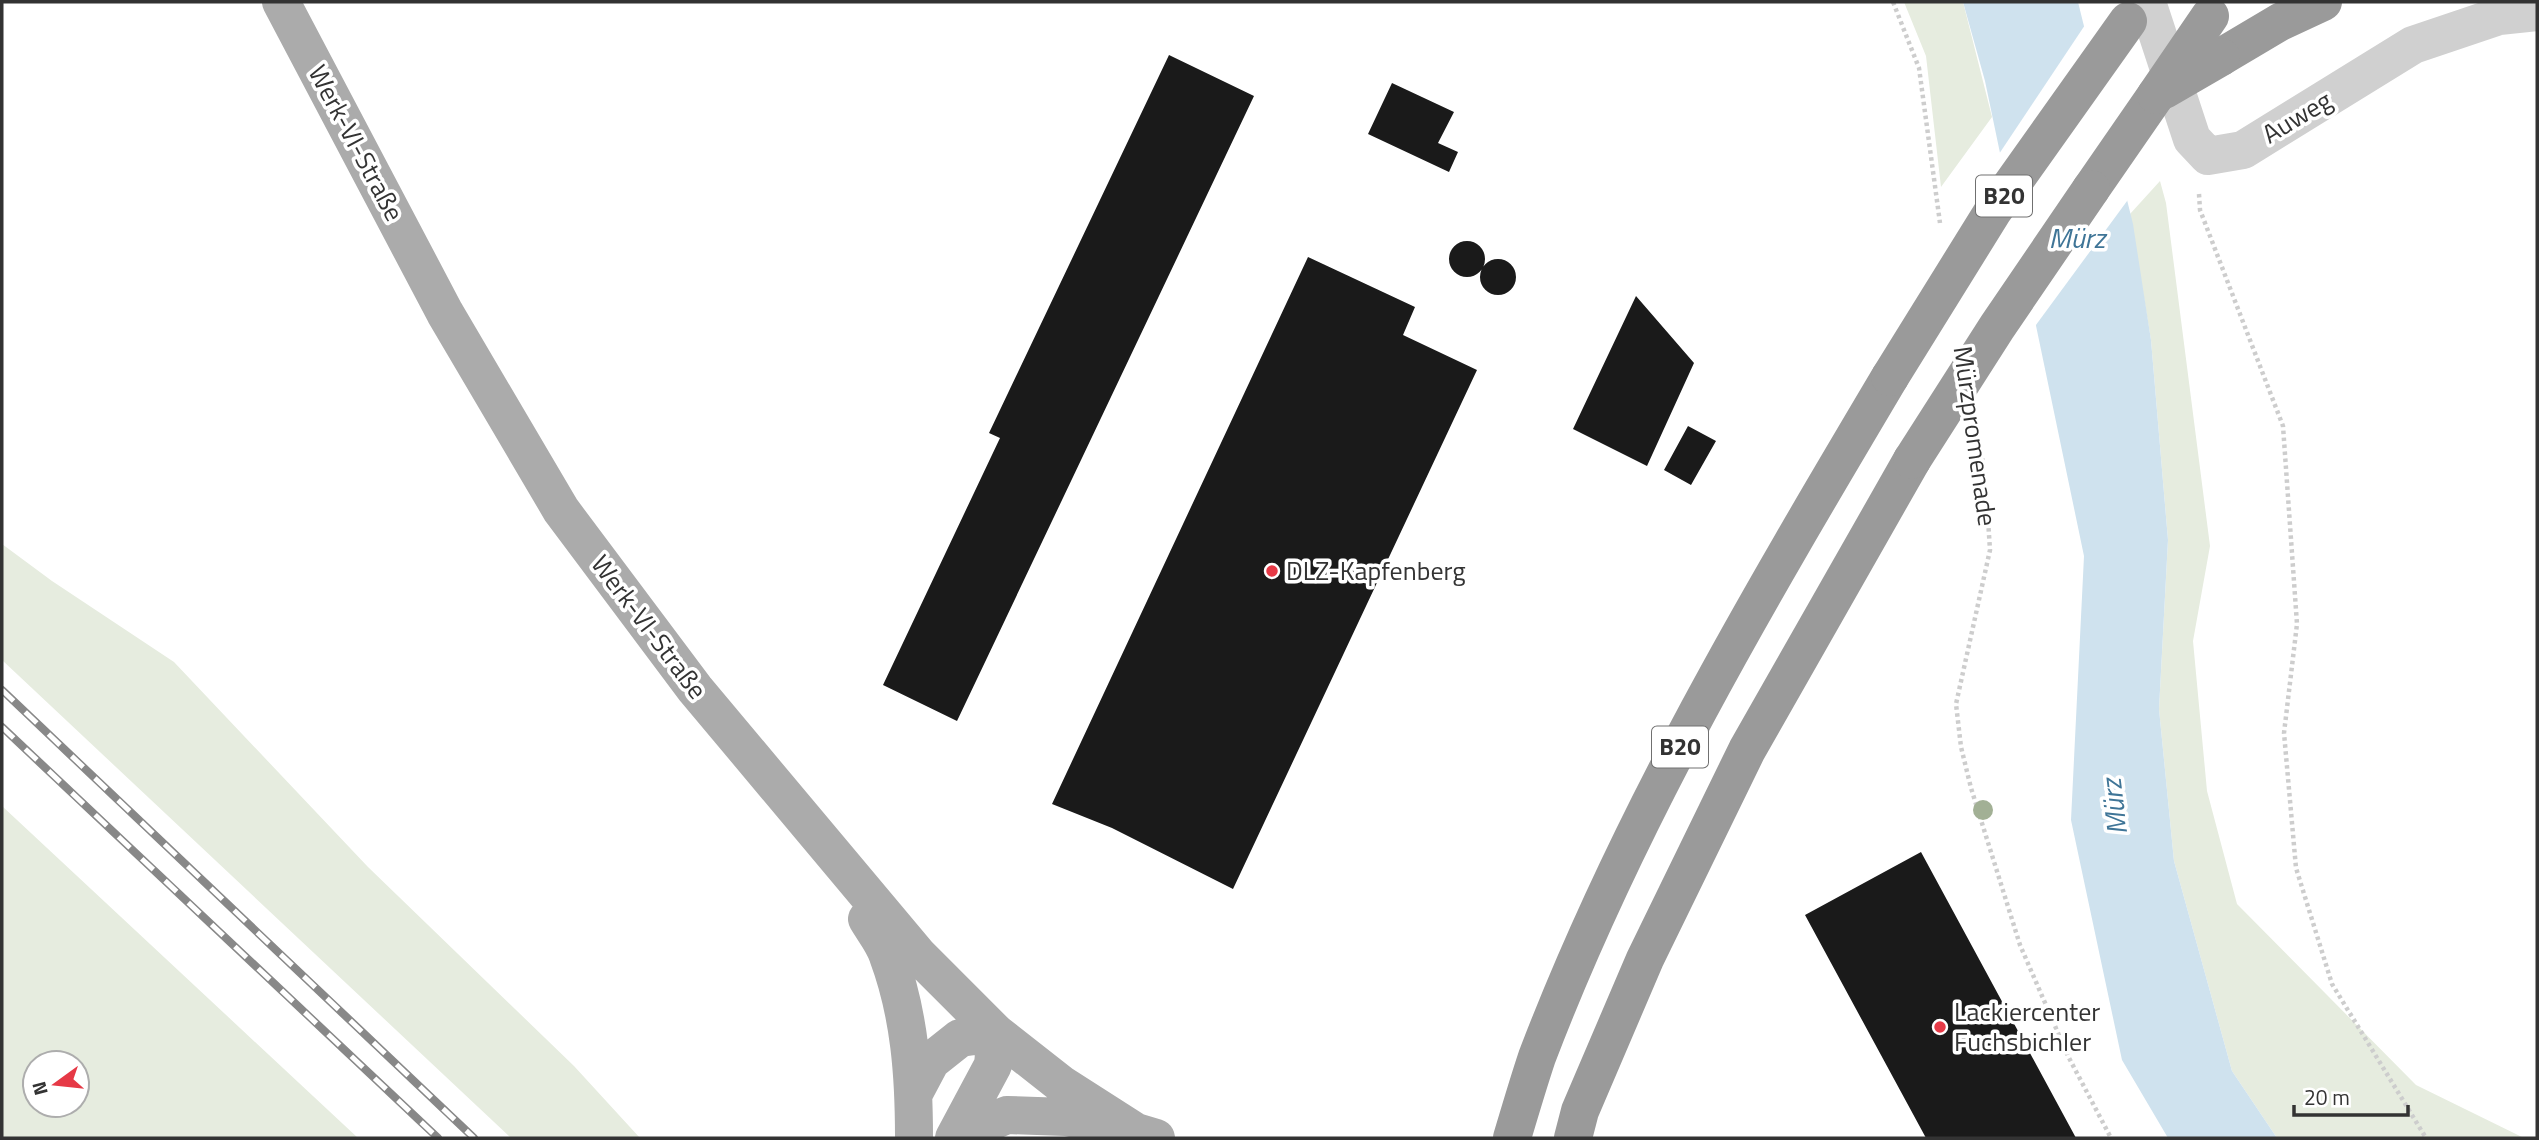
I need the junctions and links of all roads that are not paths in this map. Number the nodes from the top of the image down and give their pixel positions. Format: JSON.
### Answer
{"nodes":[{"id":1,"x":281,"y":2,"type":"edge"},
{"id":2,"x":2142,"y":2,"type":"edge"},
{"id":3,"x":2147,"y":2,"type":"edge"},
{"id":4,"x":2322,"y":2,"type":"edge"},
{"id":5,"x":2215,"y":9,"type":"edge"},
{"id":6,"x":2537,"y":12,"type":"edge"},
{"id":7,"x":2157,"y":95,"type":"junction"},
{"id":8,"x":820,"y":838,"type":"junction"},
{"id":9,"x":996,"y":1033,"type":"junction"},
{"id":10,"x":914,"y":1093,"type":"junction"},
{"id":11,"x":1146,"y":1135,"type":"edge"},
{"id":12,"x":914,"y":1138,"type":"edge"},
{"id":13,"x":954,"y":1138,"type":"edge"},
{"id":14,"x":962,"y":1138,"type":"edge"},
{"id":15,"x":1512,"y":1138,"type":"edge"},
{"id":16,"x":1573,"y":1138,"type":"edge"}],
"edges":[{"from":1,"to":8,"type":"main road","name":"Werk-VI-Straße"},
{"from":2,"to":15,"type":"highway","number":"B20","bridge":true},
{"from":3,"to":6,"type":"street","name":"Auweg"},
{"from":4,"to":7,"type":"highway","bridge":true},
{"from":5,"to":7,"type":"highway","number":"B20","bridge":true},
{"from":7,"to":16,"type":"highway","number":"B20","bridge":true},
{"from":8,"to":9,"type":"main road","name":"Werk-VI-Straße"},
{"from":8,"to":10,"type":"main road"},
{"from":9,"to":10,"type":"main road"},
{"from":9,"to":11,"type":"main road","name":"Werk-VI-Straße"},
{"from":9,"to":13,"type":"main road"},
{"from":10,"to":12,"type":"main road"},
{"from":11,"to":14,"type":"main road"}]}
